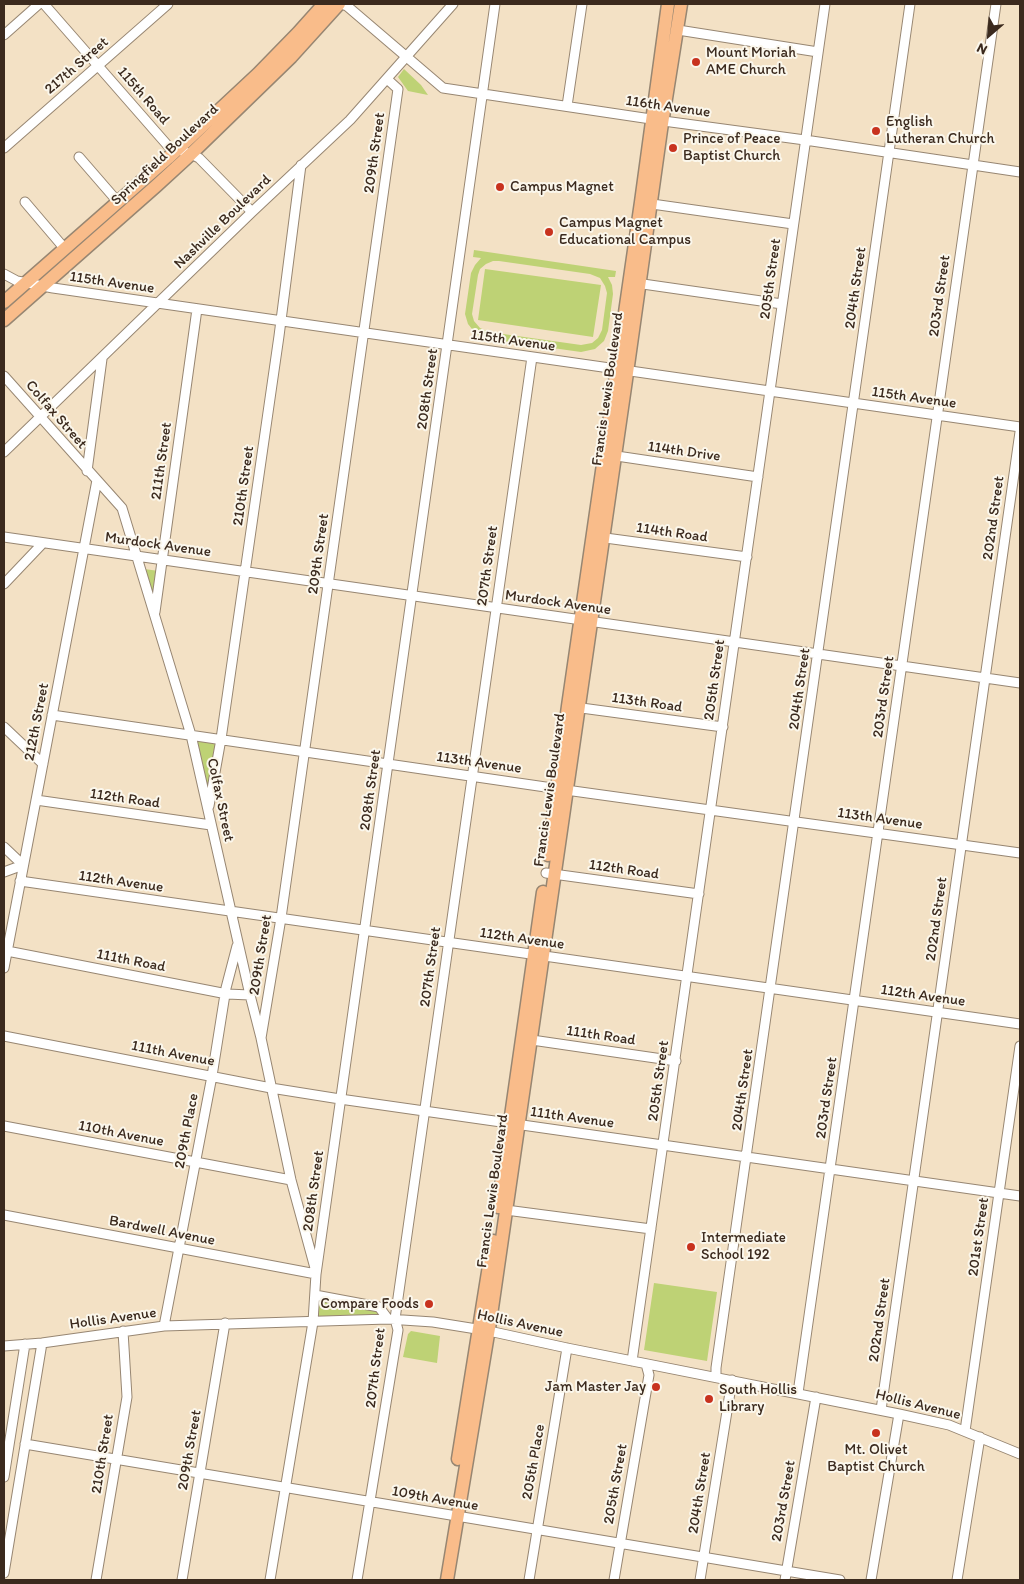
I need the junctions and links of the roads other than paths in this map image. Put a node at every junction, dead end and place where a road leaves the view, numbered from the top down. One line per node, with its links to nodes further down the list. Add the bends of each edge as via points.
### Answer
1 (40, 4): 15 (street)
2 (44, 4): 18 (street, 115th Road)
3 (168, 4): 18 (street, 217th Street)
4 (324, 4): 25 (main road, Springfield Boulevard, via 258,74)
5 (340, 4): 17 (street, 116th Avenue, via 347,6); 27 (main road, Springfield Boulevard, via 291,57)
6 (454, 4): 17 (street, Nashville Boulevard)
7 (495, 4): 20 (street, 208th Street)
8 (582, 4): 21 (street)
9 (668, 4): 22 (main road, Francis Lewis Boulevard)
10 (681, 4): 14 (main road, Francis Lewis Boulevard)
11 (825, 4): 16 (street, 205th Street)
12 (910, 4): 26 (street, 204th Street)
13 (996, 4): 30 (street, 203rd Street)
14 (678, 30): 16 (street); 22 (main road, Francis Lewis Boulevard)
15 (4, 35)
16 (818, 52): 23 (street, 205th Street)
17 (406, 57): 19 (street, Nashville Boulevard); 20 (street, 116th Avenue, via 443,88)
18 (98, 65): 24 (street, 217th Street); 25 (street, 115th Road, via 169,147)
19 (386, 79): 29 (street, Nashville Boulevard, via 350,120); 48 (street, 209th Street, via 398,89)
20 (483, 95): 21 (street, 116th Avenue); 49 (street, 208th Street)
21 (567, 106): 22 (street, 116th Avenue)
22 (658, 120): 23 (street, 116th Avenue); 34 (main road, Francis Lewis Boulevard)
23 (805, 140): 26 (street, 116th Avenue); 36 (street, 205th Street)
24 (4, 148)
25 (177, 149): 27 (street, 115th Road); 33 (main road, Springfield Boulevard)
26 (889, 153): 30 (street, 116th Avenue); 55 (street, 204th Street)
27 (191, 154): 35 (street, 115th Road, via 199,158); 41 (main road, Springfield Boulevard)
28 (79, 157): 33 (street)
29 (302, 165): 35 (street, Nashville Boulevard); 47 (street, 210th Street)
30 (973, 166): 31 (street, 116th Avenue); 56 (street, 203rd Street)
31 (1020, 172)
32 (24, 202): 37 (street)
33 (118, 202): 37 (main road, Springfield Boulevard)
34 (646, 203): 36 (street); 40 (main road, Francis Lewis Boulevard)
35 (252, 212): 43 (street, Nashville Boulevard)
36 (793, 224): 44 (street, 205th Street)
37 (65, 249): 39 (main road, Springfield Boulevard)
38 (4, 274): 39 (street, 115th Avenue)
39 (26, 282): 41 (street, 115th Avenue); 42 (main road, Springfield Boulevard)
40 (635, 283): 44 (street); 52 (main road, Francis Lewis Boulevard)
41 (43, 286): 43 (street, 115th Avenue); 46 (main road, Springfield Boulevard)
42 (4, 302)
43 (157, 303): 45 (street, 115th Avenue); 51 (street, Nashville Boulevard)
44 (782, 304): 54 (street, 205th Street)
45 (197, 309): 47 (street, 115th Avenue); 71 (street, 211th Street)
46 (4, 320)
47 (281, 321): 48 (street, 115th Avenue); 72 (street, 210th Street)
48 (364, 333): 49 (street, 115th Avenue); 74 (street, 209th Street)
49 (448, 345): 50 (street, 115th Avenue); 75 (street, 208th Street)
50 (532, 357): 52 (street, 115th Avenue); 76 (street, 207th Street)
51 (102, 359): 57 (street, Nashville Boulevard); 62 (street)
52 (622, 370): 54 (street, 115th Avenue); 61 (main road, Francis Lewis Boulevard)
53 (4, 376): 57 (street, Colfax Street)
54 (770, 391): 55 (street, 115th Avenue); 63 (street, 205th Street)
55 (854, 403): 56 (street, 115th Avenue); 80 (street, 204th Street)
56 (938, 415): 58 (street, 115th Avenue); 81 (street, 203rd Street)
57 (40, 417): 60 (street, Nashville Boulevard); 62 (street, Colfax Street)
58 (1020, 427)
59 (1020, 432): 82 (street, 202nd Street)
60 (4, 452)
61 (610, 456): 63 (street, 114th Drive); 66 (main road, Francis Lewis Boulevard)
62 (87, 471): 64 (street, Colfax Street)
63 (758, 477): 70 (street, 205th Street)
64 (96, 480): 68 (street, 212th Street); 69 (street, Colfax Street, via 122,508)
65 (4, 537): 67 (street, Murdock Avenue)
66 (598, 537): 70 (street, 114th Road); 78 (main road, Francis Lewis Boulevard)
67 (43, 543): 68 (street, Murdock Avenue); 73 (street)
68 (84, 549): 69 (street, Murdock Avenue); 85 (street, 212th Street)
69 (136, 556): 71 (street, Murdock Avenue); 77 (street, Colfax Street)
70 (747, 557): 79 (street, 205th Street)
71 (162, 559): 72 (street, Murdock Avenue); 77 (street, 211th Street)
72 (245, 572): 74 (street, Murdock Avenue); 89 (street, 210th Street)
73 (4, 584)
74 (328, 584): 75 (street, Murdock Avenue); 90 (street, 209th Street)
75 (412, 596): 76 (street, Murdock Avenue); 92 (street, 208th Street)
76 (496, 608): 78 (street, Murdock Avenue); 93 (street, 207th Street)
77 (154, 617): 88 (street, Colfax Street)
78 (586, 621): 79 (street, Murdock Avenue); 84 (main road, Francis Lewis Boulevard)
79 (735, 642): 80 (street, Murdock Avenue); 87 (street, 205th Street)
80 (818, 654): 81 (street, Murdock Avenue); 98 (street, 204th Street)
81 (902, 666): 82 (street, Murdock Avenue); 100 (street, 203rd Street)
82 (986, 678): 83 (street, Murdock Avenue); 101 (street, 202nd Street)
83 (1020, 683)
84 (573, 707): 87 (street, 113th Road); 94 (main road, Francis Lewis Boulevard)
85 (52, 715): 88 (street, 113th Avenue); 91 (street, 212th Street)
86 (4, 727): 91 (street)
87 (723, 727): 96 (street, 205th Street)
88 (191, 735): 89 (street, 113th Avenue); 97 (street, Colfax Street)
89 (221, 739): 90 (street, 113th Avenue); 97 (street, 210th Street)
90 (305, 751): 92 (street, 113th Avenue); 110 (street, 209th Street)
91 (43, 764): 95 (street, 212th Street)
92 (388, 764): 93 (street, 113th Avenue); 111 (street, 208th Street)
93 (472, 775): 94 (street, 113th Avenue); 113 (street, 207th Street)
94 (562, 789): 96 (street, 113th Avenue); 106 (main road, Francis Lewis Boulevard)
95 (36, 800): 99 (street, 112th Road); 104 (street, 212th Street)
96 (711, 809): 98 (street, 113th Avenue); 108 (street, 205th Street)
97 (208, 810): 99 (street, Colfax Street)
98 (794, 821): 100 (street, 113th Avenue); 118 (street, 204th Street)
99 (211, 825): 109 (street, Colfax Street)
100 (878, 833): 101 (street, 113th Avenue); 121 (street, 203rd Street)
101 (962, 845): 103 (street, 113th Avenue); 122 (street, 202nd Street)
102 (4, 847): 104 (street)
103 (1020, 853)
104 (23, 866): 105 (street); 107 (street, 212th Street)
105 (4, 872)
106 (550, 874): 108 (street, 112th Road); 115 (main road, Francis Lewis Boulevard)
107 (20, 881): 109 (street, 112th Avenue); 114 (street, 212th Street)
108 (699, 894): 117 (street, 205th Street)
109 (231, 912): 110 (street, 112th Avenue); 112 (street, Colfax Street)
110 (281, 918): 111 (street, 112th Avenue); 125 (street, 209th Street)
111 (365, 930): 113 (street, 112th Avenue); 131 (street, 208th Street)
112 (238, 942): 119 (street, 209th Place); 120 (street, Colfax Street)
113 (448, 942): 115 (street, 112th Avenue); 132 (street, 207th Street)
114 (7, 951): 116 (street, 212th Street); 119 (street, 111th Road)
115 (539, 955): 117 (street, 112th Avenue); 126 (main road, Francis Lewis Boulevard)
116 (4, 968)
117 (687, 976): 118 (street, 112th Avenue); 128 (street, 205th Street)
118 (771, 988): 121 (street, 112th Avenue); 136 (street, 204th Street)
119 (226, 994): 120 (street, 111th Road); 129 (street, 209th Place)
120 (250, 994): 125 (street, Colfax Street)
121 (854, 1000): 122 (street, 112th Avenue); 138 (street, 203rd Street)
122 (938, 1012): 123 (street, 112th Avenue); 140 (street, 202nd Street)
123 (1020, 1024)
124 (4, 1036): 129 (street, 111th Avenue)
125 (261, 1038): 130 (street, Colfax Street)
126 (526, 1040): 128 (street, 111th Road); 133 (main road, Francis Lewis Boulevard)
127 (1020, 1046): 141 (street, 201st Street)
128 (676, 1061): 135 (street, 205th Street)
129 (212, 1076): 130 (street, 111th Avenue); 137 (street, 209th Place)
130 (271, 1088): 131 (street, 111th Avenue); 139 (street, Colfax Street)
131 (340, 1099): 132 (street, 111th Avenue); 147 (street, 208th Street)
132 (424, 1111): 133 (street, 111th Avenue); 149 (street, 207th Street)
133 (514, 1124): 135 (street, 111th Avenue); 143 (main road, Francis Lewis Boulevard); 153 (main road, Francis Lewis Boulevard)
134 (4, 1126): 137 (street, 110th Avenue)
135 (663, 1145): 136 (street, 111th Avenue); 145 (street, 205th Street)
136 (747, 1157): 138 (street, 111th Avenue); 161 (street, 204th Street)
137 (195, 1162): 139 (street, 110th Avenue); 146 (street, 209th Place)
138 (830, 1169): 140 (street, 111th Avenue); 163 (street, 203rd Street)
139 (291, 1180): 147 (street, Colfax Street)
140 (914, 1181): 141 (street, 111th Avenue); 165 (street, 202nd Street)
141 (999, 1193): 142 (street, 111th Avenue); 167 (street, 201st Street)
142 (1020, 1196)
143 (506, 1210): 145 (street); 153 (main road, Francis Lewis Boulevard)
144 (4, 1215): 146 (street, Bardwell Avenue)
145 (651, 1230): 159 (street, 205th Street)
146 (179, 1248): 147 (street, Bardwell Avenue); 152 (street, 209th Place)
147 (316, 1274): 148 (street, 208th Street)
148 (315, 1295): 149 (street, via 379,1307); 150 (street, 208th Street)
149 (391, 1319): 150 (street, Hollis Avenue); 153 (street, Hollis Avenue); 175 (street, 207th Street, via 398,1330)
150 (313, 1322): 151 (street, Hollis Avenue); 174 (street, 208th Street)
151 (225, 1323): 152 (street, Hollis Avenue); 172 (street, 209th Street)
152 (164, 1326): 154 (street, Hollis Avenue)
153 (484, 1330): 158 (street, Hollis Avenue); 176 (main road, Francis Lewis Boulevard)
154 (123, 1331): 155 (street, Hollis Avenue); 171 (street, 210th Street, via 127,1397)
155 (42, 1343): 156 (street, Hollis Avenue); 169 (street)
156 (25, 1344): 157 (street, Hollis Avenue); 173 (street)
157 (4, 1346)
158 (567, 1348): 159 (street, Hollis Avenue); 177 (street, 205th Place)
159 (632, 1361): 160 (street, Hollis Avenue)
160 (646, 1364): 161 (street, Hollis Avenue); 178 (street, 205th Street, via 649,1374)
161 (716, 1377): 162 (street, Hollis Avenue)
162 (732, 1380): 163 (street, Hollis Avenue); 179 (street, 204th Street)
163 (798, 1393): 164 (street, Hollis Avenue)
164 (816, 1397): 165 (street, Hollis Avenue); 181 (street, 203rd Street)
165 (881, 1410): 166 (street, Hollis Avenue)
166 (899, 1414): 167 (street, Hollis Avenue); 192 (street)
167 (965, 1431): 168 (street, Hollis Avenue)
168 (980, 1437): 170 (street, Hollis Avenue); 193 (street)
169 (25, 1444): 171 (street, 109th Avenue); 180 (street)
170 (1020, 1454)
171 (116, 1459): 172 (street, 109th Avenue); 182 (street, 210th Street)
172 (200, 1473): 174 (street, 109th Avenue); 183 (street, 209th Street)
173 (4, 1477)
174 (285, 1487): 175 (street, 109th Avenue); 184 (street, 208th Street)
175 (370, 1502): 176 (street, 109th Avenue); 185 (street, 207th Street)
176 (453, 1516): 177 (street, 109th Avenue); 186 (main road, Francis Lewis Boulevard); 187 (main road, Francis Lewis Boulevard)
177 (537, 1530): 178 (street, 109th Avenue); 188 (street, 205th Place)
178 (620, 1544): 179 (street, 109th Avenue); 189 (street, 205th Street)
179 (703, 1558): 181 (street, 109th Avenue); 190 (street, 204th Street)
180 (4, 1573)
181 (786, 1576): 191 (street, 109th Avenue)
182 (96, 1580)
183 (182, 1580)
184 (270, 1580)
185 (357, 1580)
186 (438, 1580)
187 (447, 1580)
188 (529, 1580)
189 (614, 1580)
190 (700, 1580)
191 (840, 1580)
192 (871, 1580)
193 (956, 1580)

